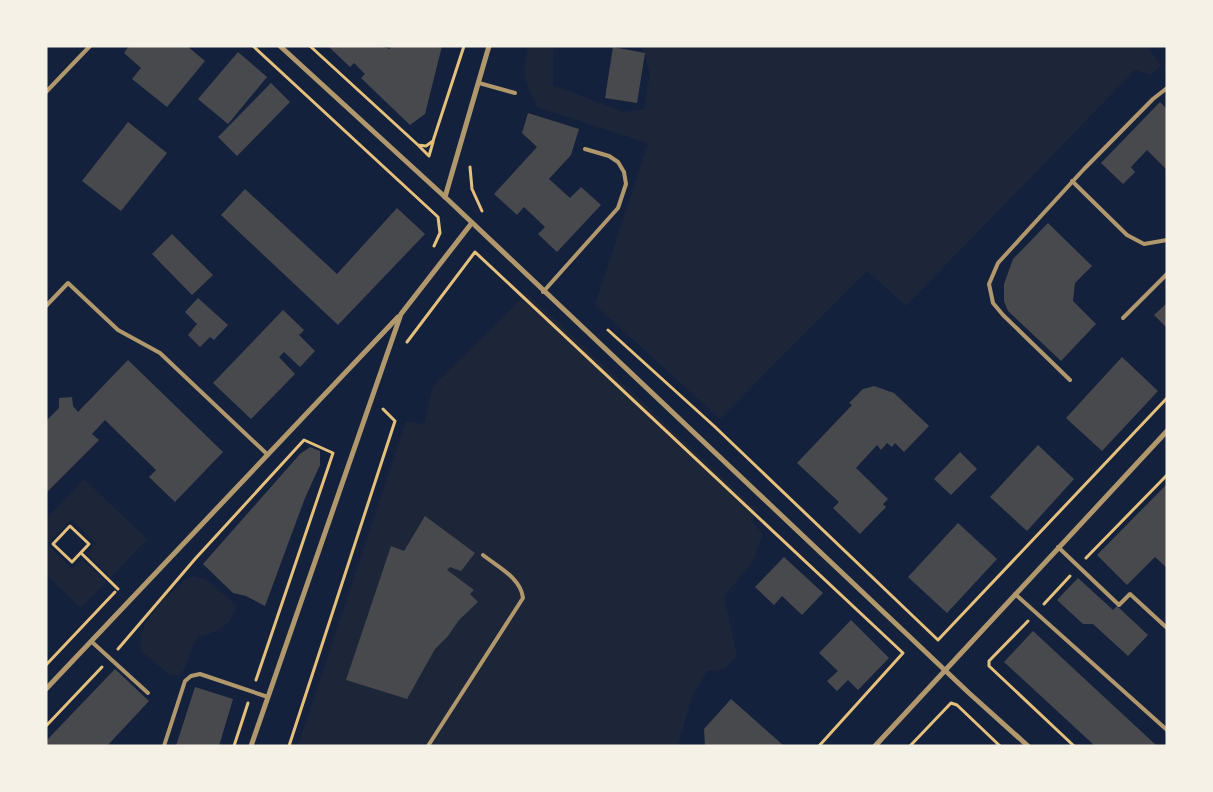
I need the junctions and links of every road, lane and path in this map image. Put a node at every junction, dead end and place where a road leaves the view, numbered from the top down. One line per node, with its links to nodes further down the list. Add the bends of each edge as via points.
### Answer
1 (90, 46): 9 (lane)
2 (253, 46): 18 (path)
3 (280, 46): 16 (street)
4 (310, 46): 12 (path)
5 (464, 46): 11 (path)
6 (490, 46): 7 (street)
7 (479, 83): 10 (lane); 16 (street)
8 (1167, 88): 15 (lane)
9 (46, 92)
10 (515, 93)
11 (434, 141): 12 (path); 12 (path, via 429,156)
12 (418, 146)
13 (585, 149): 22 (lane, via 618,162 626,184 618,208)
14 (470, 164): 17 (path, via 472,189)
15 (1072, 181): 20 (lane, via 1128,235 1144,244); 28 (lane, via 998,263 989,284 993,303 1003,315)
16 (445, 197): 19 (street)
17 (484, 213)
18 (438, 217)
19 (471, 224): 22 (street); 24 (street)
20 (1167, 240)
21 (1167, 274): 25 (lane)
22 (543, 292): 44 (street)
23 (46, 306): 32 (lane, via 68,283 118,330 160,353)
24 (400, 314): 32 (street); 48 (street)
25 (1123, 318)
26 (605, 326): 29 (path, via 938,640)
27 (403, 352): 56 (path, via 407,342 475,252 903,653)
28 (1070, 380)
29 (1167, 398)
30 (380, 406): 54 (path, via 394,421)
31 (1166, 435): 34 (street)
32 (268, 455): 42 (street)
33 (1167, 475): 37 (path)
34 (1058, 547): 37 (lane); 39 (street)
35 (81, 553): 35 (path, via 89,544 70,526 53,544 72,562); 38 (path)
36 (484, 555): 55 (lane, via 522,587 523,598)
37 (1079, 566): 40 (path); 41 (lane, via 1119,605 1130,594)
38 (118, 589)
39 (1015, 594): 40 (lane); 44 (street)
40 (1036, 612): 50 (lane); 61 (path, via 989,661 990,666)
41 (1167, 628)
42 (92, 642): 43 (lane); 45 (street)
43 (110, 659): 46 (path, via 195,559 304,440 333,453); 47 (lane); 49 (path)
44 (946, 670): 57 (street); 60 (street)
45 (46, 690)
46 (252, 692): 48 (lane); 51 (lane, via 200,674 191,676 185,681); 52 (path)
47 (148, 693)
48 (268, 697): 53 (street)
49 (46, 726)
50 (1167, 730)
51 (164, 746)
52 (234, 746)
53 (251, 746)
54 (289, 746)
55 (428, 746)
56 (819, 746)
57 (874, 746)
58 (910, 746): 59 (path, via 951,703)
59 (1000, 746)
60 (1028, 746)
61 (1074, 746)

